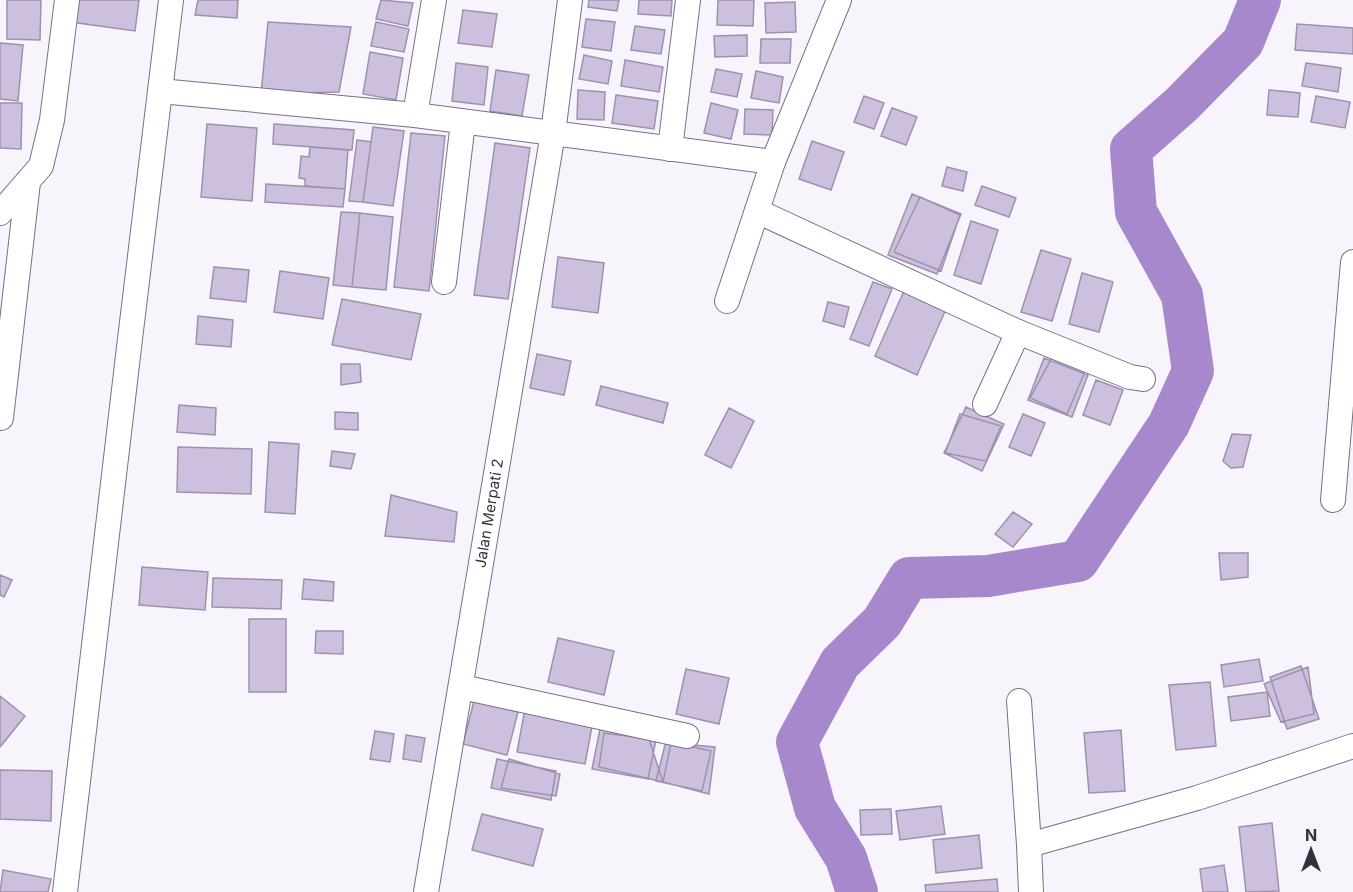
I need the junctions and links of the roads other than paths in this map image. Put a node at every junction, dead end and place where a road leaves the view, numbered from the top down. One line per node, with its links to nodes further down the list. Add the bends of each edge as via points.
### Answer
1 (67, 0): 13 (street, via 52,120 41,166)
2 (171, 0): 7 (street)
3 (434, 0): 8 (street)
4 (570, 0): 10 (street, Jalan Merpati 2)
5 (688, 0): 11 (street)
6 (839, 0): 12 (street)
7 (160, 91): 8 (street); 29 (street)
8 (415, 115): 9 (street)
9 (463, 122): 10 (street); 17 (street)
10 (553, 133): 11 (street); 24 (street, Jalan Merpati 2)
11 (670, 148): 12 (street)
12 (773, 162): 14 (street)
13 (28, 182): 15 (street); 22 (street)
14 (757, 211): 18 (street); 19 (street)
15 (0, 213)
16 (1353, 262): 23 (street)
17 (444, 282)
18 (727, 301)
19 (1018, 332): 20 (street); 21 (street)
20 (1143, 379)
21 (985, 404)
22 (1, 418)
23 (1333, 500)
24 (462, 687): 26 (street); 30 (street, Jalan Merpati 2)
25 (1019, 701): 28 (street)
26 (687, 736)
27 (1353, 746): 28 (street, via 1197,798)
28 (1029, 845): 31 (street)
29 (65, 892)
30 (426, 892)
31 (1031, 892)

